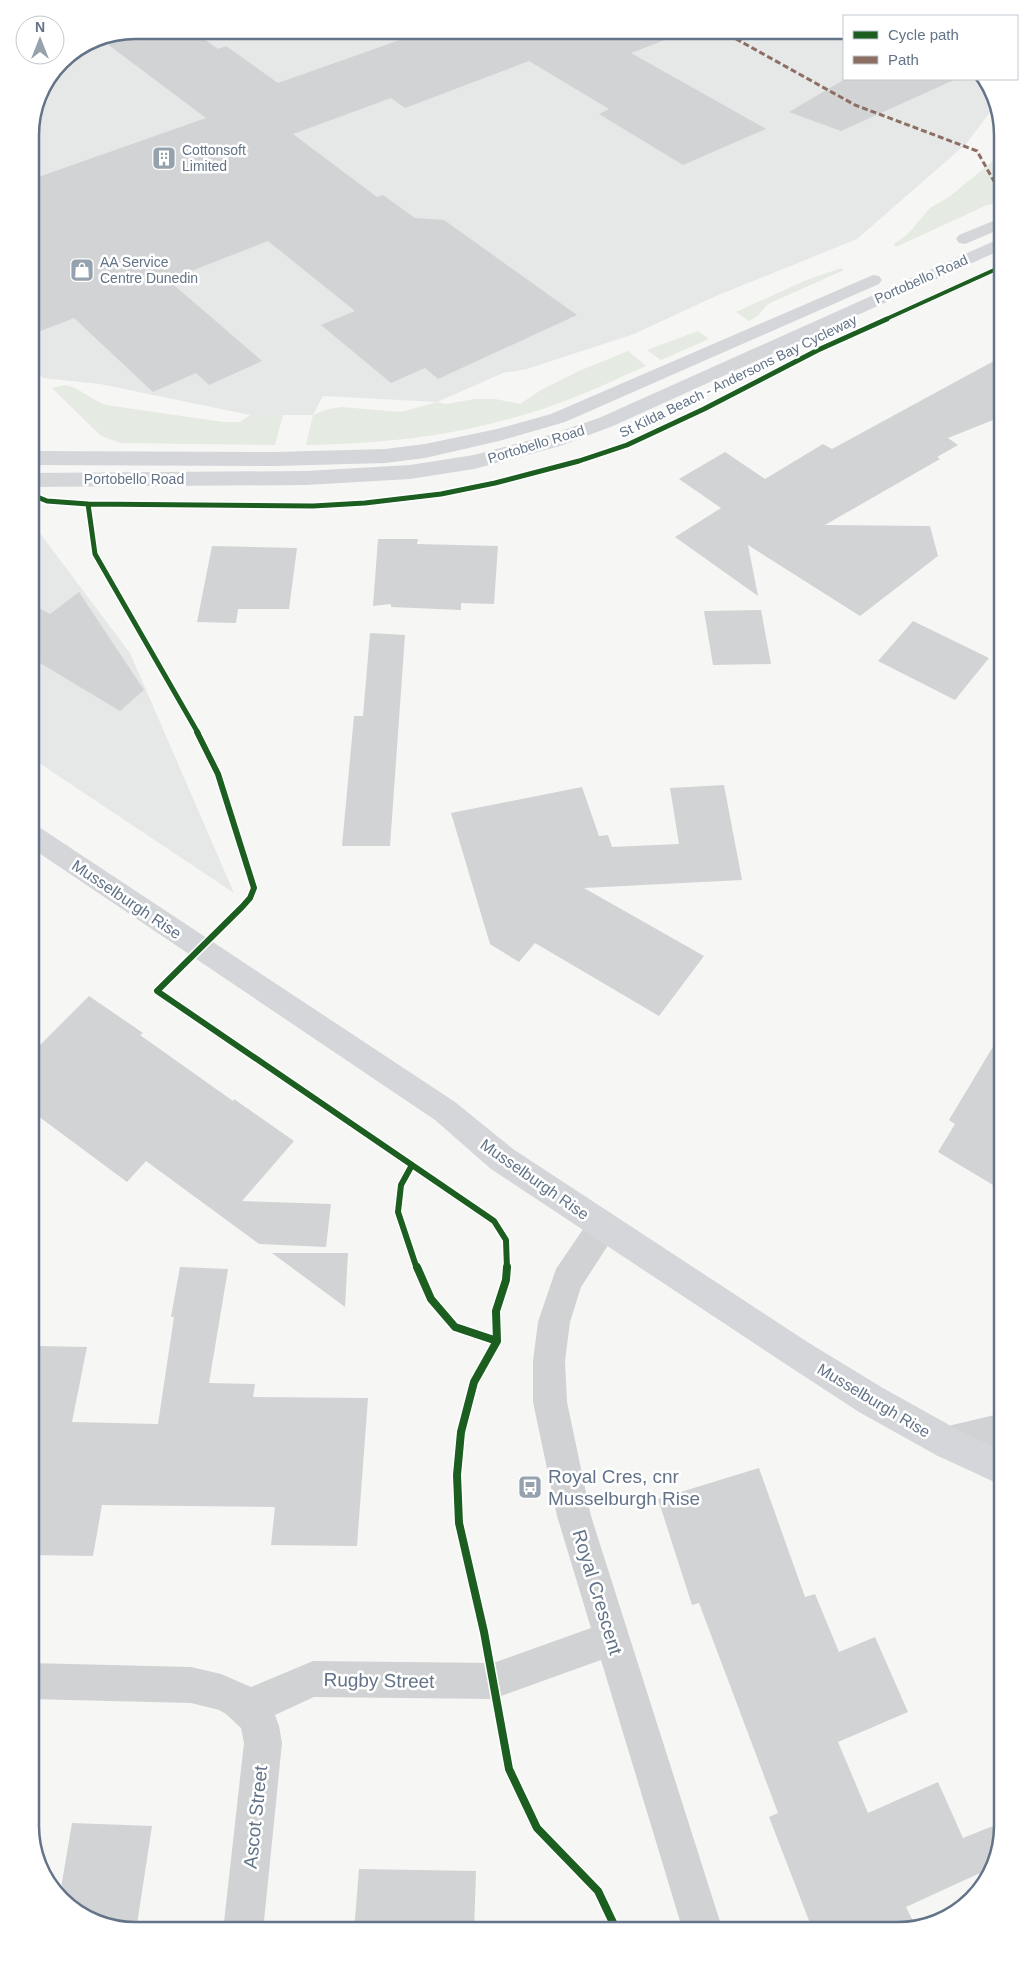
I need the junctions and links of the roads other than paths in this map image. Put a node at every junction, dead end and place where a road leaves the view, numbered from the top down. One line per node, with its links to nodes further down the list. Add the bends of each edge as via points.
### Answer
1 (994, 226): 3 (main road, Portobello Road)
2 (994, 246): 6 (main road, Portobello Road, via 614,419 553,441 474,462 410,472 306,478)
3 (946, 247)
4 (892, 271): 5 (main road, Portobello Road, via 558,418 425,451 330,458)
5 (39, 458)
6 (39, 480)
7 (39, 840): 8 (main road, Musselburgh Rise, via 445,1111 502,1159)
8 (603, 1226): 10 (main road, Musselburgh Rise, via 871,1400); 12 (street, Royal Crescent, via 566,1280 554,1322 549,1361 550,1402 574,1516)
9 (994, 1432): 10 (street)
10 (948, 1442): 11 (main road, Musselburgh Rise)
11 (994, 1465)
12 (612, 1638): 14 (street, Rugby Street, via 493,1681 313,1679); 16 (street, Royal Crescent)
13 (39, 1680): 14 (street, via 191,1685 236,1698)
14 (247, 1708): 15 (street, Ascot Street, via 260,1724 263,1744)
15 (244, 1922)
16 (700, 1922)

